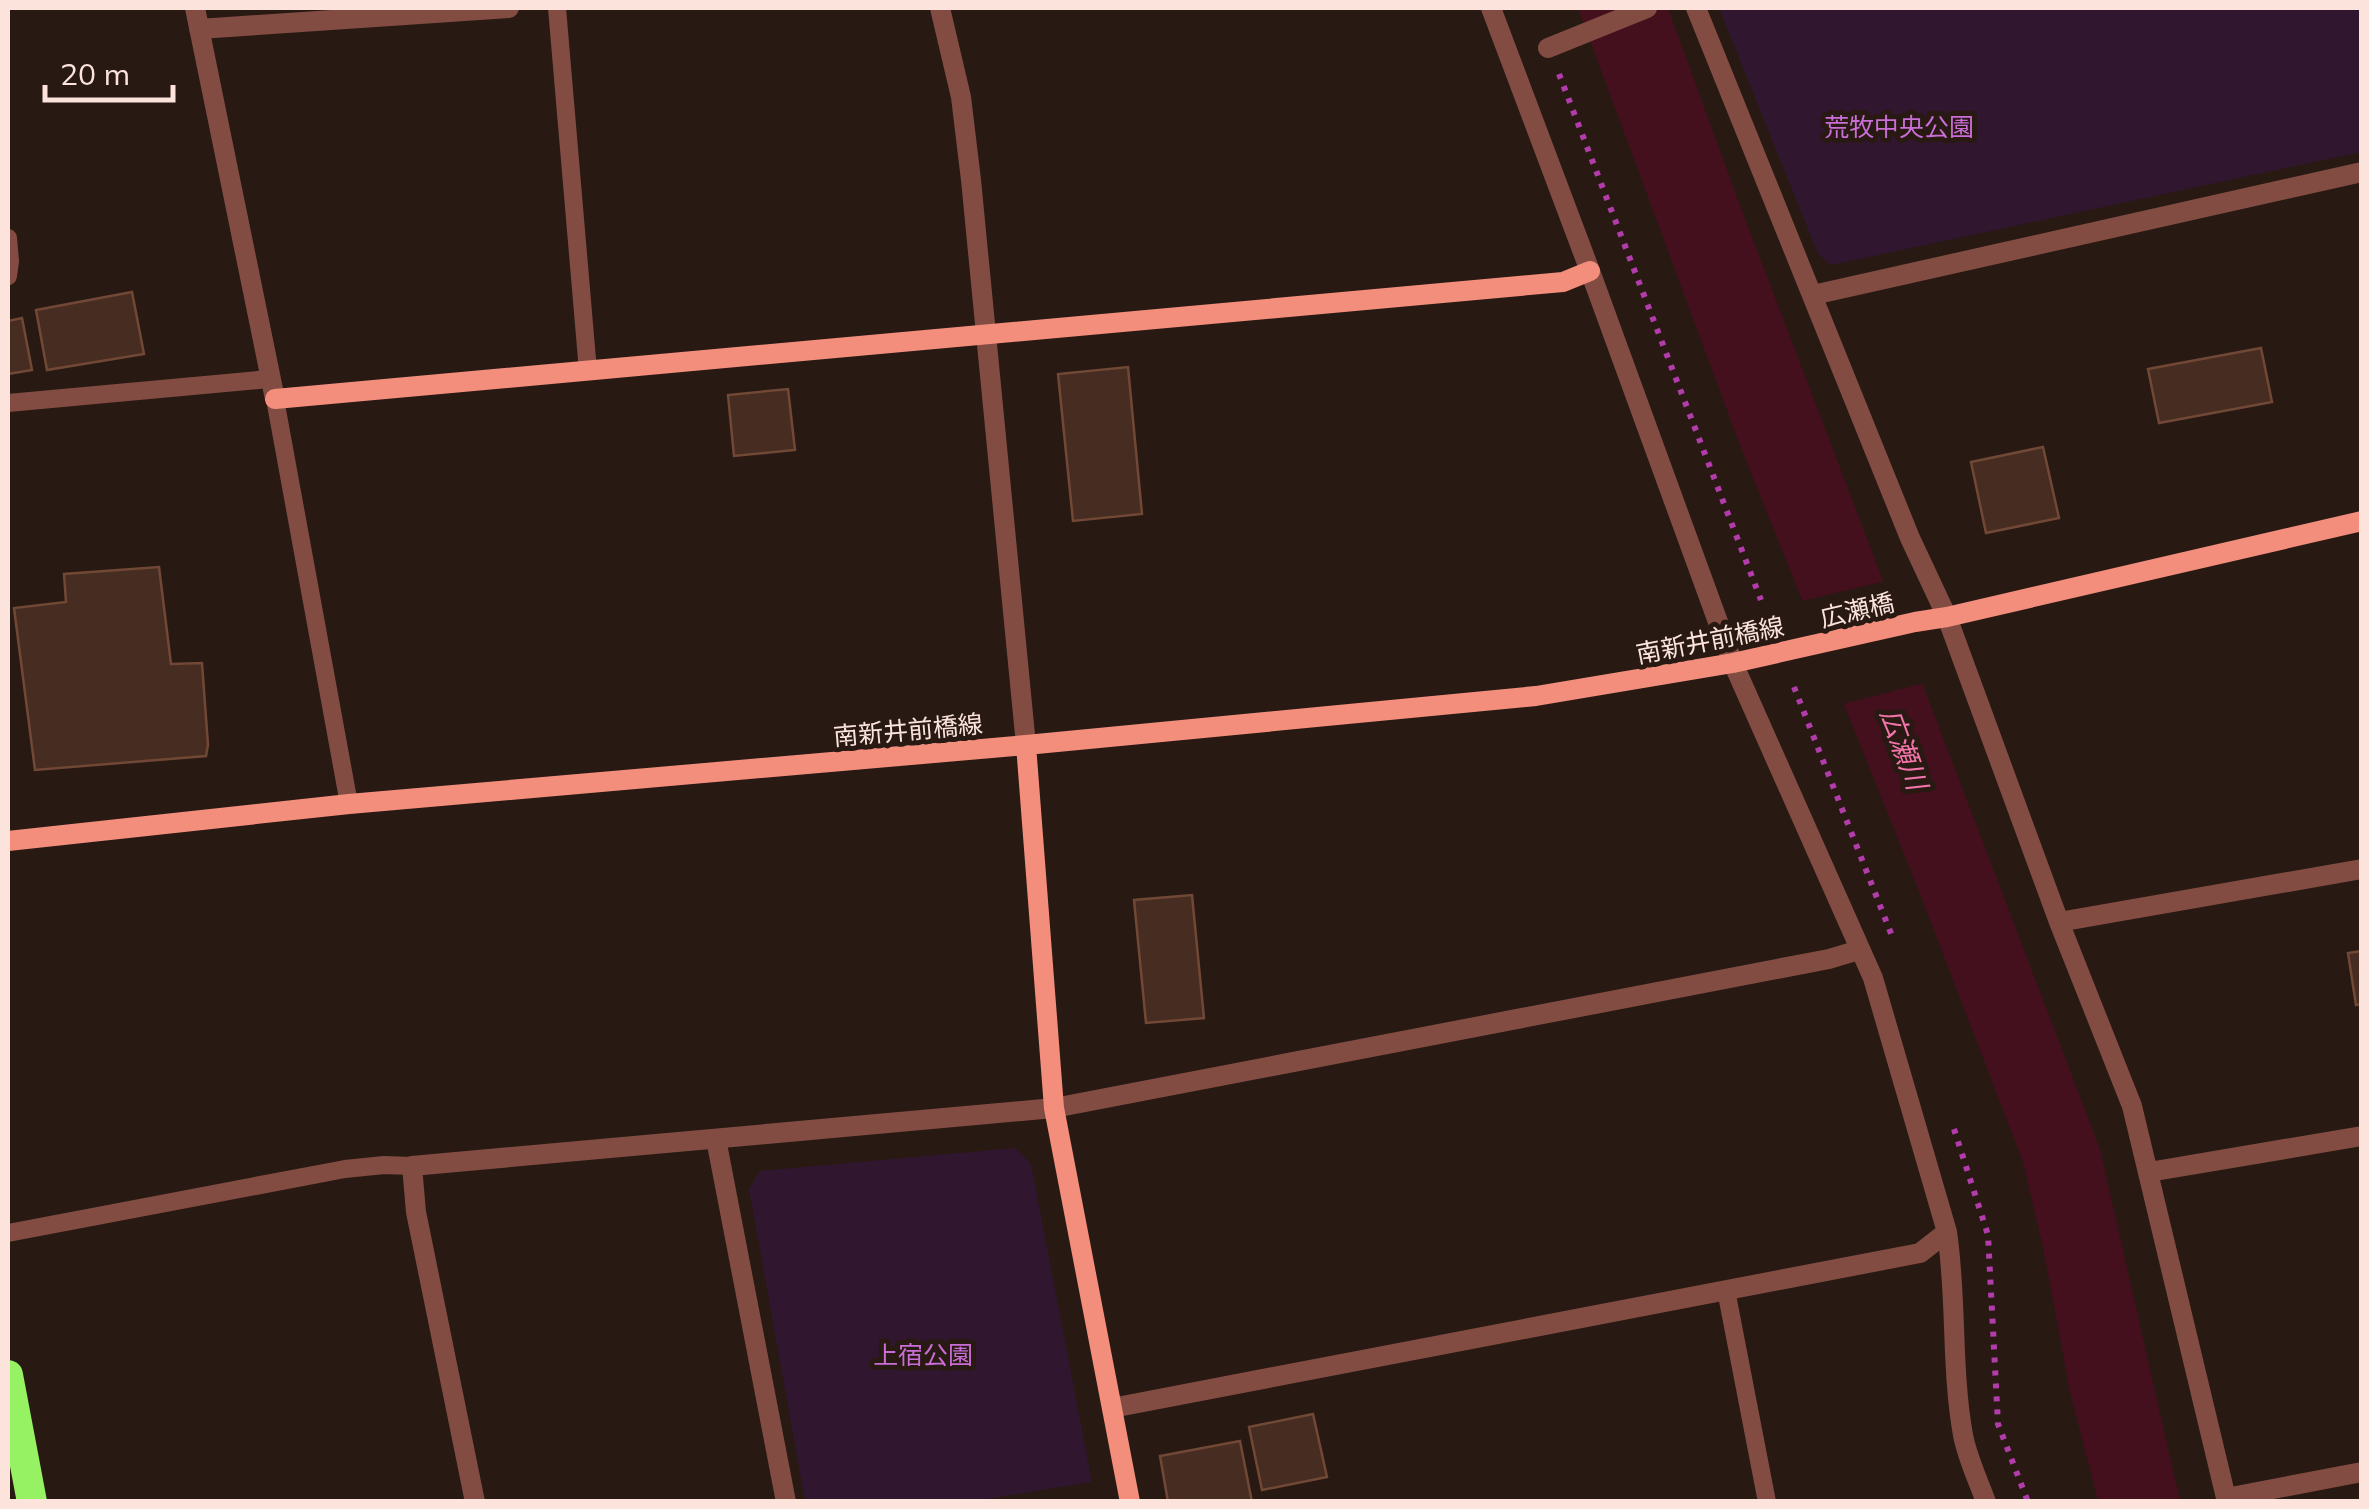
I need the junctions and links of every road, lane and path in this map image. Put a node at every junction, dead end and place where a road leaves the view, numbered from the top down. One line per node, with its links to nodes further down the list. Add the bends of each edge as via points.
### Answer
1 (509, 8): 7 (street)
2 (557, 8): 16 (lane)
3 (940, 8): 15 (street, via 961,98)
4 (1491, 8): 12 (street)
5 (1647, 8): 9 (street)
6 (1696, 8): 14 (street)
7 (462, 10): 8 (street)
8 (197, 18): 17 (street)
9 (1548, 48): 20 (path)
10 (2362, 172): 14 (street)
11 (8, 238): 13 (lane)
12 (1590, 270): 15 (main road, via 1564,282); 23 (street)
13 (8, 276)
14 (1813, 295): 21 (street)
15 (984, 336): 16 (main road); 24 (street)
16 (588, 371): 17 (main road)
17 (272, 389): 18 (lane); 25 (lane)
18 (8, 403)
19 (2362, 521): 21 (main road)
20 (1761, 600)
21 (1947, 617): 22 (main road, 広瀬橋); 28 (street)
22 (1810, 646): 23 (main road, 南新井前橋線)
23 (1733, 664): 24 (main road, 南新井前橋線, via 1536,696); 29 (street)
24 (1026, 745): 25 (main road, 南新井前橋線); 30 (main road)
25 (349, 804): 26 (main road, 南新井前橋線)
26 (8, 841)
27 (2362, 869): 28 (street)
28 (2059, 922): 34 (street, via 2132,1106)
29 (1859, 950): 30 (street); 35 (street)
30 (1054, 1108): 32 (street); 39 (main road)
31 (2362, 1136): 34 (street)
32 (716, 1139): 33 (street); 44 (street)
33 (412, 1166): 36 (lane, via 345,1169); 43 (street)
34 (2150, 1172): 41 (street)
35 (1947, 1232): 37 (street, via 1920,1252); 47 (street, via 1959,1406)
36 (8, 1233)
37 (1726, 1290): 39 (street); 46 (lane)
38 (8, 1375): 42 (highway)
39 (1112, 1408): 45 (main road)
40 (2362, 1472): 41 (street)
41 (2226, 1500)
42 (32, 1502)
43 (474, 1502)
44 (786, 1502)
45 (1130, 1502)
46 (1767, 1502)
47 (1986, 1502)

